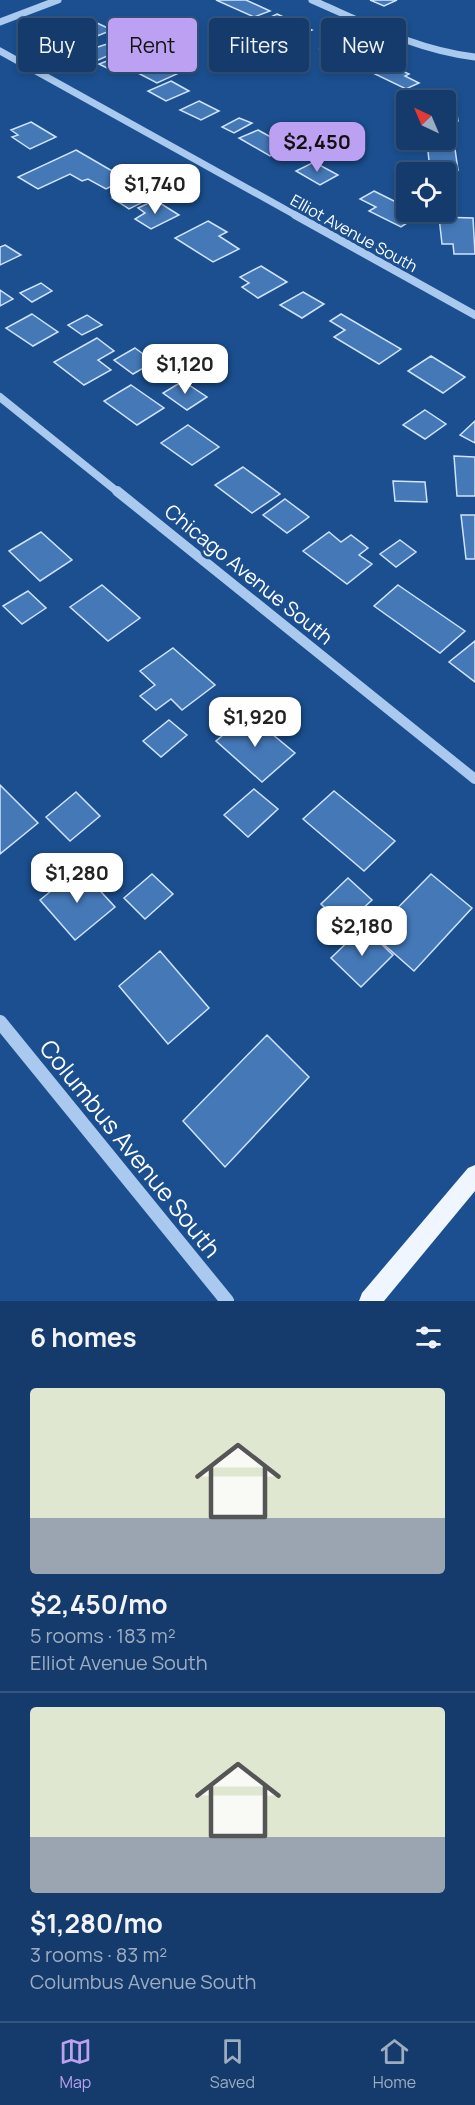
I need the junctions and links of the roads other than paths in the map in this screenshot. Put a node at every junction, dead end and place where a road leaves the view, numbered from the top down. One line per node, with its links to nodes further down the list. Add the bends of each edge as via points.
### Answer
1 (58, 0): 3 (street)
2 (312, 0): 5 (street, via 405,40)
3 (0, 22)
4 (0, 51): 6 (street, Elliot Avenue South)
5 (475, 57)
6 (475, 315)
7 (0, 397): 8 (street, Chicago Avenue South)
8 (475, 779)
9 (0, 1023): 11 (street, Columbus Avenue South)
10 (475, 1175): 12 (main road)
11 (227, 1301)
12 (370, 1301)

